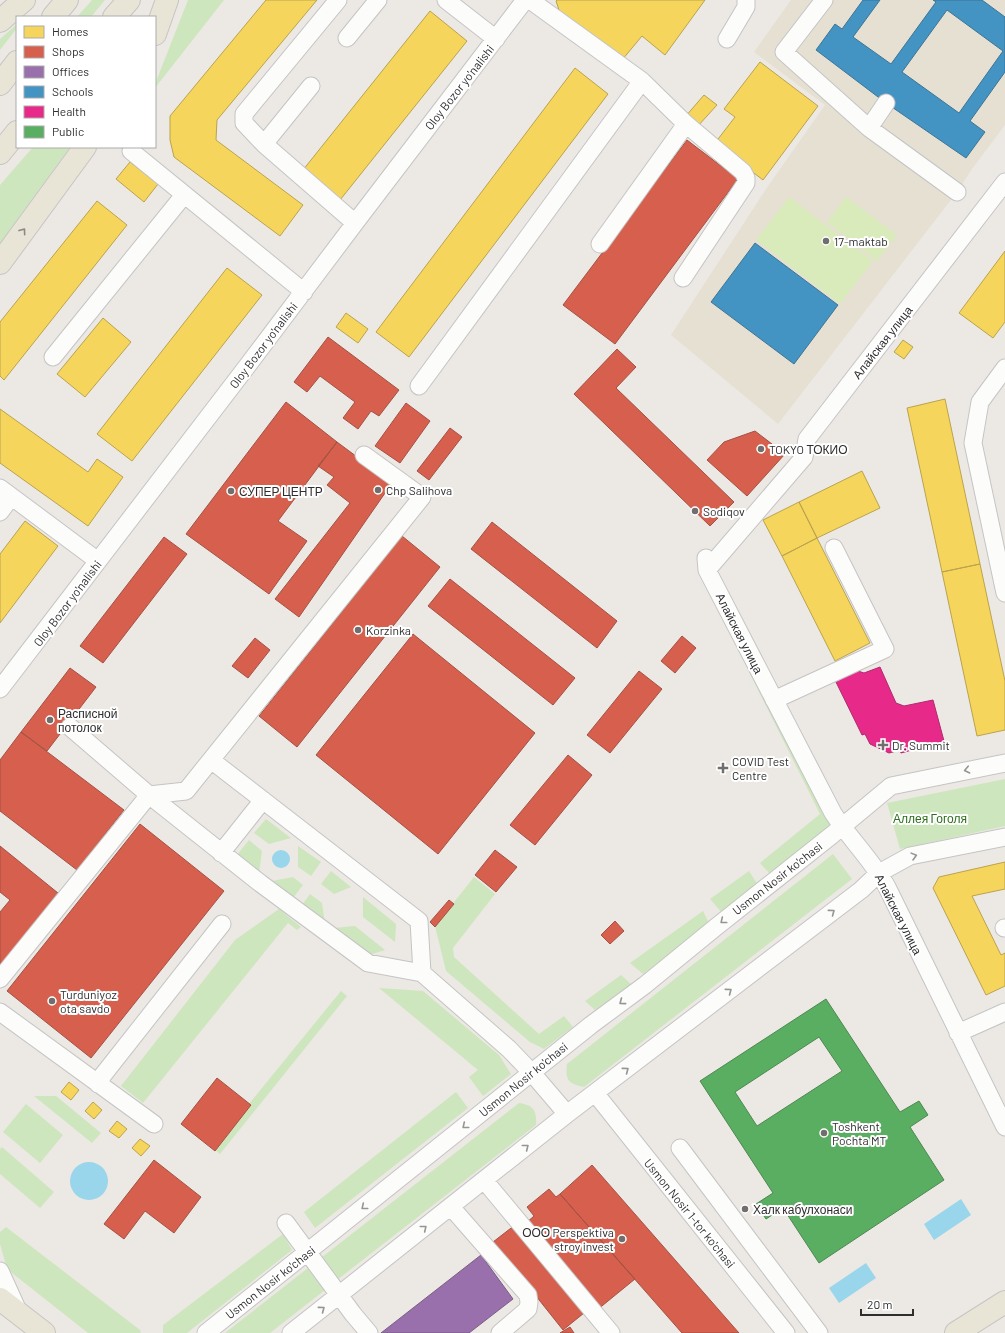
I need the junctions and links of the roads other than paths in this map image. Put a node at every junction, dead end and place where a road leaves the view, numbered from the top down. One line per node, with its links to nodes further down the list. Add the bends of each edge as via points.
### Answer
1 (24, 0): 14 (main road)
2 (66, 0): 12 (main road)
3 (129, 0): 13 (main road)
4 (167, 0): 15 (main road)
5 (338, 0): 27 (street, via 244,114 244,123)
6 (378, 0): 16 (street)
7 (446, 0): 17 (street)
8 (525, 0): 17 (street, Oloy Bozor yo'nalishi)
9 (530, 0): 20 (street)
10 (746, 0): 18 (street, via 746,7)
11 (824, 0): 25 (street, via 784,52)
12 (54, 16)
13 (115, 16)
14 (0, 20)
15 (156, 31)
16 (348, 38)
17 (496, 39): 34 (street, Oloy Bozor yo'nalishi)
18 (727, 39)
19 (16, 63): 21 (main road)
20 (642, 81): 24 (street); 41 (street)
21 (0, 84)
22 (311, 86): 27 (street)
23 (886, 102): 25 (street)
24 (686, 124): 35 (street); 37 (street, via 743,172 746,183)
25 (870, 128): 32 (street)
26 (16, 133): 30 (main road)
27 (264, 144): 34 (street)
28 (84, 148): 36 (main road, one-way to 28)
29 (131, 151): 33 (street)
30 (0, 153)
31 (1005, 182): 49 (street, Алайская улица, via 807,439 804,457 706,564)
32 (957, 192)
33 (184, 195): 38 (street); 39 (street)
34 (355, 223): 38 (street, Oloy Bozor yo'nalishi)
35 (600, 244)
36 (0, 263)
37 (683, 278)
38 (304, 292): 46 (street, Oloy Bozor yo'nalishi)
39 (53, 357)
40 (1005, 368): 47 (street, via 980,402 973,443)
41 (419, 386)
42 (364, 455): 51 (street, via 422,497)
43 (6, 492): 44 (street); 46 (street)
44 (0, 512)
45 (834, 548): 49 (street, via 885,649)
46 (98, 561): 48 (street, Oloy Bozor yo'nalishi)
47 (1005, 593)
48 (0, 689)
49 (774, 700): 55 (street, Алайская улица)
50 (70, 727): 53 (street)
51 (211, 760): 53 (street, via 186,791); 54 (street)
52 (1005, 762): 55 (street, Usmon Nosir ko'chasi, one-way to 55, via 891,786)
53 (149, 795): 57 (street); 61 (street)
54 (263, 800): 57 (street); 60 (street, via 419,921)
55 (842, 827): 58 (street, Алайская улица); 65 (street, Usmon Nosir ko'chasi, one-way to 65)
56 (1005, 837): 58 (street, one-way to 56, via 910,856)
57 (221, 853): 60 (street, via 368,963)
58 (880, 873): 64 (street, Алайская улица); 67 (street, one-way to 58)
59 (222, 924): 66 (street)
60 (422, 973): 65 (street, via 509,1049)
61 (0, 979)
62 (0, 1012): 66 (street)
63 (1005, 1012): 64 (street)
64 (958, 1033): 70 (street, Алайская улица)
65 (532, 1073): 68 (street); 75 (street, Usmon Nosir ko'chasi, one-way to 75)
66 (98, 1084): 69 (street)
67 (595, 1093): 68 (street); 87 (street, Usmon Nosir 1-tor ko'chasi)
68 (567, 1114): 72 (street, one-way to 68)
69 (154, 1124)
70 (1005, 1127)
71 (680, 1148): 88 (street)
72 (484, 1180): 73 (street); 86 (street)
73 (451, 1207): 77 (street, one-way to 73); 85 (street, via 528,1295 528,1309)
74 (286, 1223): 75 (street)
75 (308, 1252): 77 (street); 82 (street, Usmon Nosir ko'chasi)
76 (0, 1271): 80 (street)
77 (340, 1296): 83 (street, one-way to 77); 84 (street)
78 (0, 1299): 80 (main road)
79 (1005, 1302): 89 (main road)
80 (19, 1314): 81 (main road)
81 (44, 1333)
82 (206, 1333)
83 (291, 1333)
84 (369, 1333)
85 (500, 1333)
86 (611, 1333)
87 (786, 1333)
88 (819, 1333)
89 (956, 1333)

